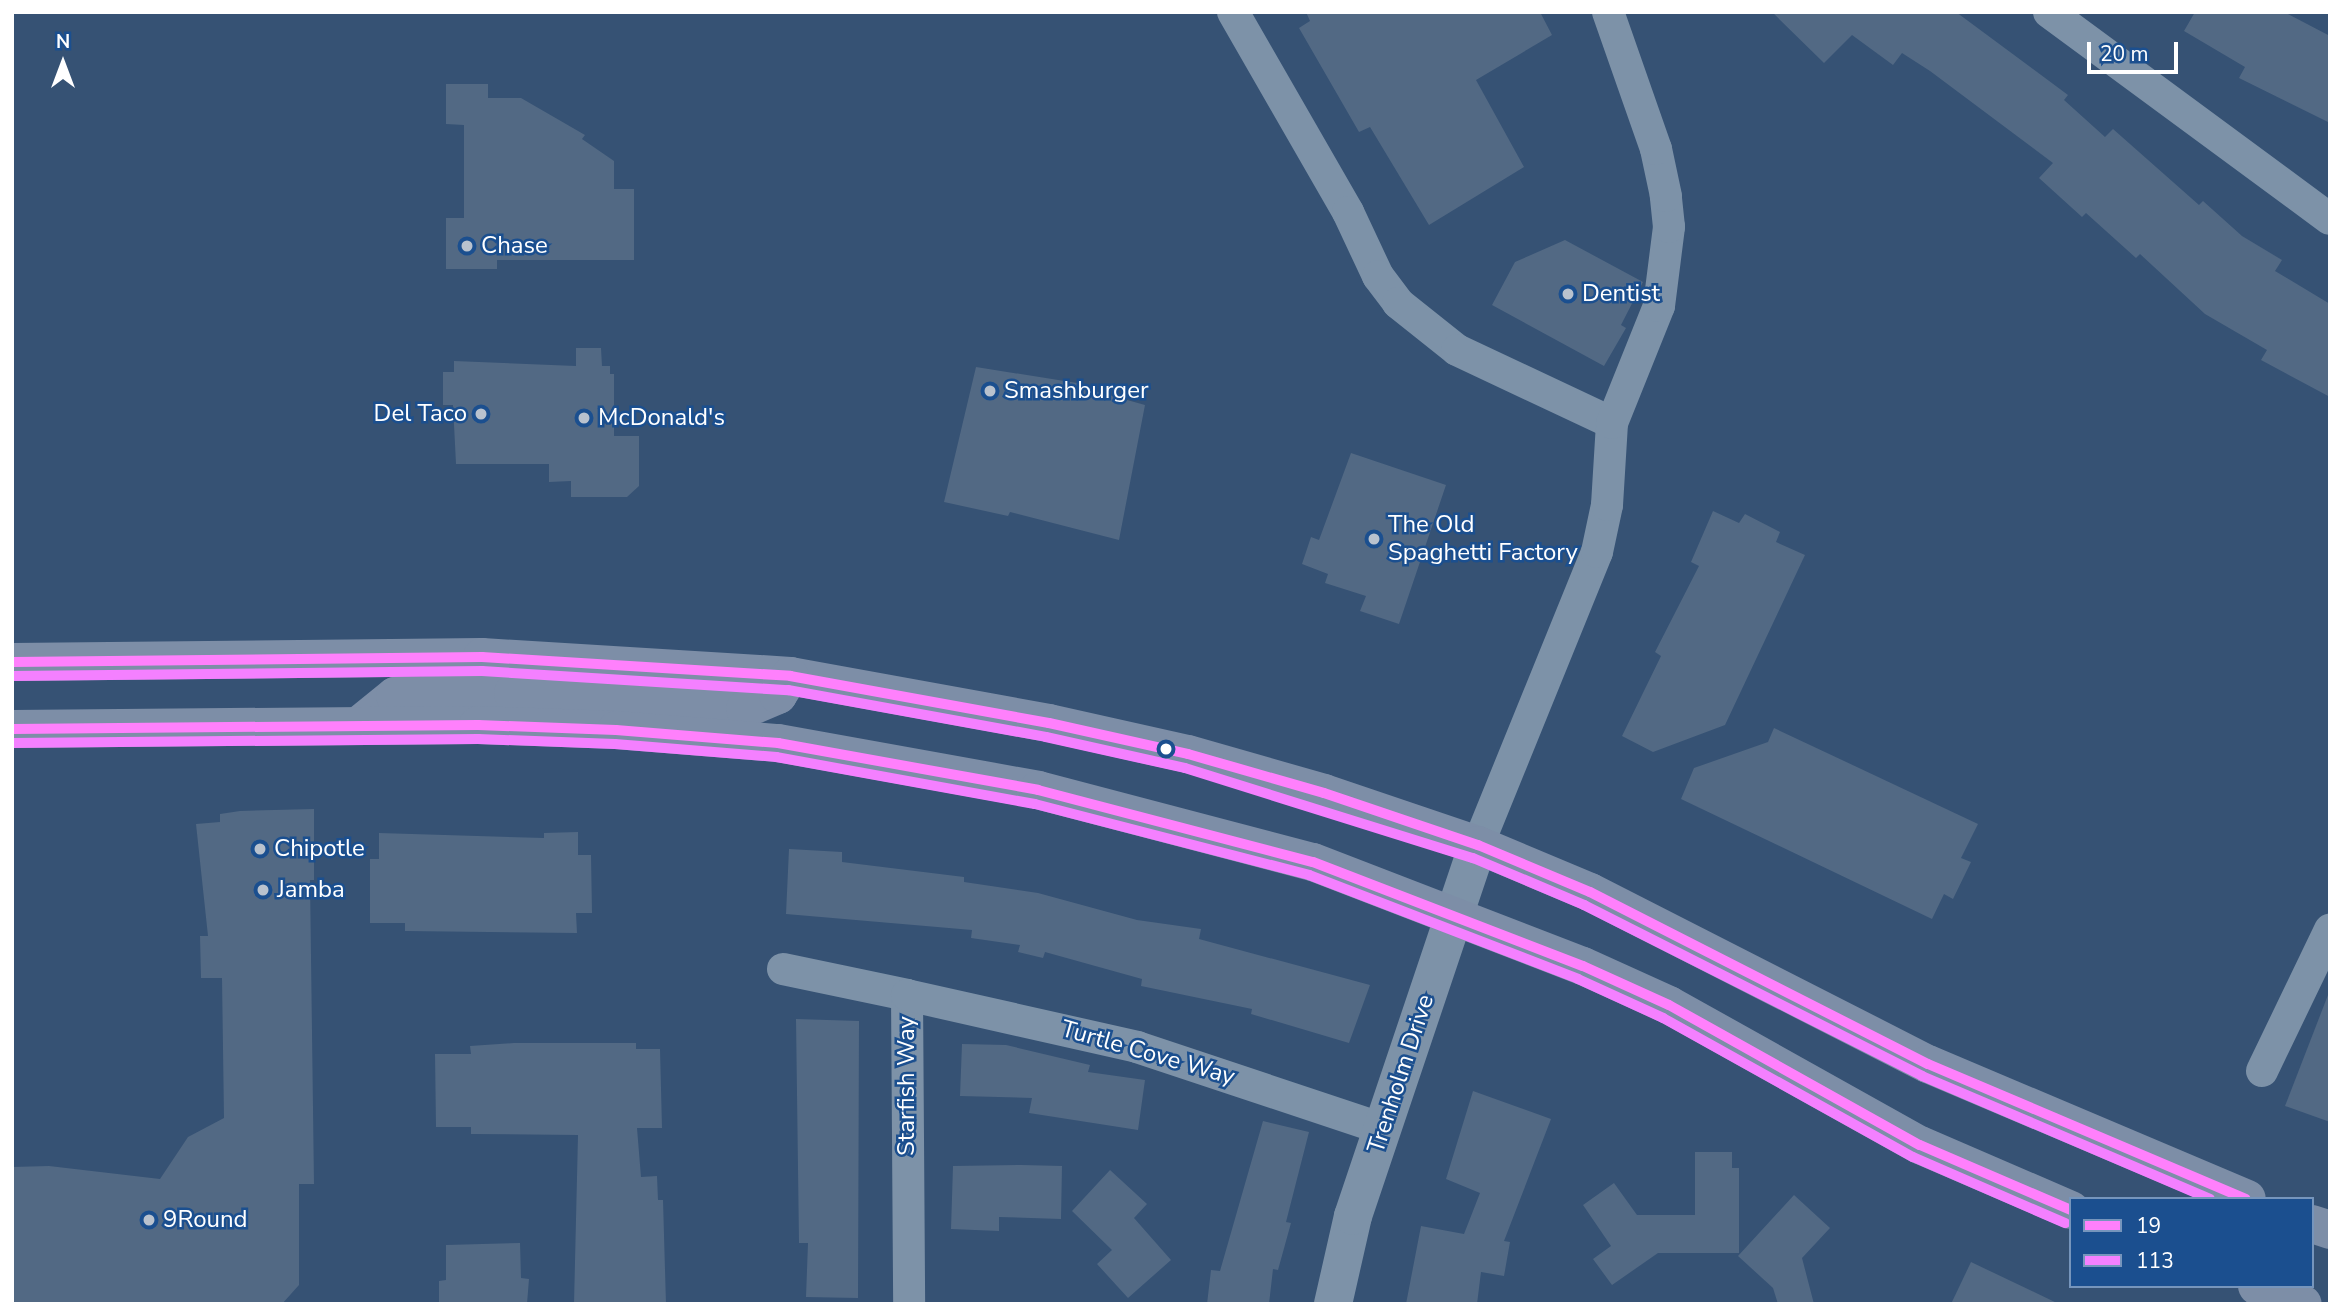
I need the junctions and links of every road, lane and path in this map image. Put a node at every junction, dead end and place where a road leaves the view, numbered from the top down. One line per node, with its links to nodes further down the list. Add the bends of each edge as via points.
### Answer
1 (1233, 12): 5 (street, via 1348,212 1378,276 1398,303 1457,350)
2 (1608, 12): 5 (street, via 1656,149 1669,227 1659,306)
3 (2049, 12): 4 (street)
4 (2330, 219)
5 (1612, 423): 10 (street, via 1607,505 1597,552)
6 (12, 662): 7 (main road, via 482,657)
7 (790, 676): 8 (main road, via 778,695 745,709 513,693 395,696); 10 (main road, via 1049,723 1188,754 1324,793)
8 (358, 726): 9 (main road); 11 (main road, via 616,730 778,743 1038,790 1144,815 1312,862)
9 (12, 729)
10 (1478, 845): 11 (street, Trenholm Drive); 17 (main road, via 1590,892 1928,1064)
11 (1452, 918): 16 (street, Trenholm Drive); 18 (main road, via 1583,966 1669,1005 1920,1144)
12 (2330, 930): 15 (street)
13 (783, 969): 14 (street, Starfish Way)
14 (907, 995): 16 (street, Turtle Cove Way, via 1137,1047); 20 (street, Starfish Way)
15 (2262, 1071)
16 (1384, 1129): 21 (street, Trenholm Drive, via 1353,1216)
17 (2242, 1197)
18 (2069, 1209)
19 (2262, 1288): 22 (main road)
20 (909, 1304)
21 (1333, 1304)
22 (2303, 1304)

